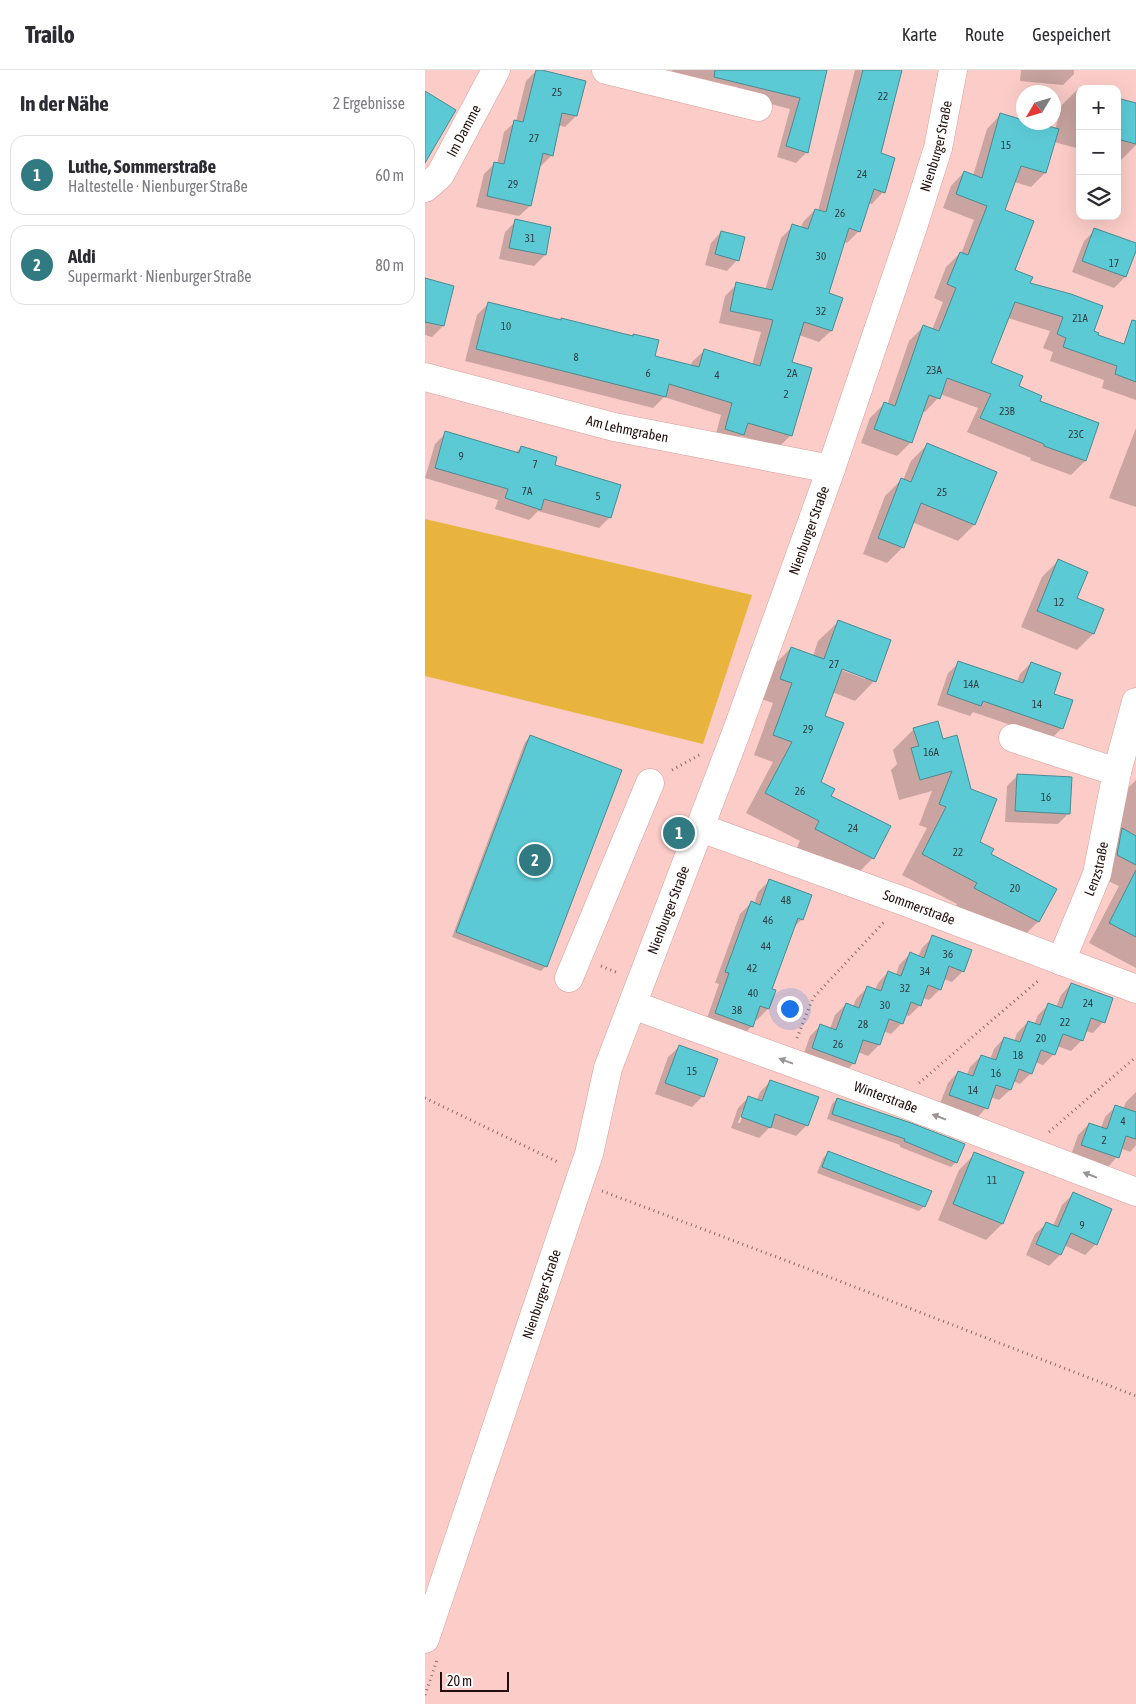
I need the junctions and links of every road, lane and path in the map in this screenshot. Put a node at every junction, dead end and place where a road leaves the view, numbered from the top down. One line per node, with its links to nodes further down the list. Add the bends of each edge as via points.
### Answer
1 (496, 70): 5 (street, Im Damme, via 440,175)
2 (606, 70): 4 (street)
3 (953, 70): 7 (street, Nienburger Straße, via 938,148)
4 (758, 107)
5 (425, 188)
6 (425, 377): 7 (street, Am Lehmgraben, via 614,426)
7 (831, 469): 13 (street, Nienburger Straße)
8 (1136, 702): 11 (street, Lenzstraße)
9 (1013, 738): 11 (street)
10 (702, 753): 12 (path)
11 (1117, 772): 15 (street, Lenzstraße, via 1097,874)
12 (650, 783): 16 (street)
13 (701, 828): 14 (street, Sommerstraße); 18 (street, Nienburger Straße)
14 (903, 901): 15 (street, Sommerstraße); 20 (path, via 813,998)
15 (1061, 961): 17 (street, Sommerstraße); 22 (path)
16 (573, 967): 18 (path)
17 (1136, 990)
18 (637, 994): 20 (street, Winterstraße, one-way to 18); 24 (street, Nienburger Straße, via 608,1068)
19 (1136, 1057): 23 (path)
20 (787, 1062): 22 (street, Winterstraße)
21 (425, 1098): 24 (path)
22 (897, 1101): 23 (street, Winterstraße, one-way to 22)
23 (1028, 1151): 25 (street, Winterstraße, one-way to 23)
24 (582, 1174): 26 (path, via 598,1190); 27 (street, Nienburger Straße)
25 (1136, 1192)
26 (1136, 1396)
27 (425, 1639)

